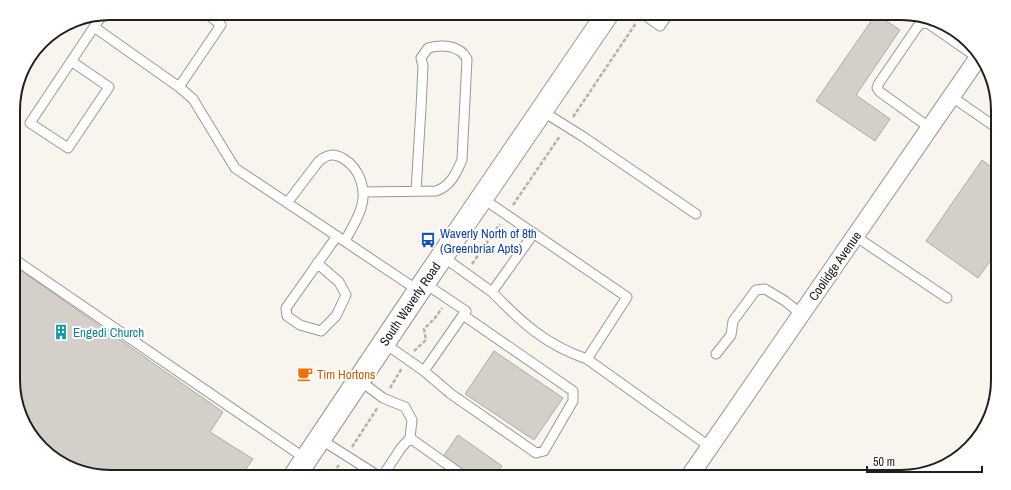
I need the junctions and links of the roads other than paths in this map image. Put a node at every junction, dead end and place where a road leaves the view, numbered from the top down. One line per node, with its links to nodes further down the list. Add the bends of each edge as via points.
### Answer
1 (216, 20): 12 (lane, via 221,24)
2 (603, 20): 14 (main road, South Waverly Road)
3 (652, 20): 4 (lane, via 660,26)
4 (664, 20)
5 (98, 21): 8 (lane)
6 (923, 23): 16 (lane, via 918,26 878,83 878,88)
7 (931, 25): 9 (lane)
8 (94, 27): 11 (lane); 12 (lane)
9 (965, 47)
10 (976, 60): 13 (street, Coolidge Avenue)
11 (71, 61): 11 (lane, via 30,122 68,148 109,87)
12 (179, 87): 20 (lane, via 193,99 234,168)
13 (952, 97): 15 (lane); 16 (street, Coolidge Avenue)
14 (542, 111): 19 (main road, South Waverly Road); 21 (lane)
15 (991, 124)
16 (930, 128): 24 (street, Coolidge Avenue)
17 (416, 191): 17 (lane, via 443,189 450,183 462,160 468,59 459,49 438,45 428,48 421,58 423,66); 18 (lane)
18 (363, 192): 20 (lane, via 361,180 354,167 339,156 330,154 319,161); 25 (lane, via 362,208)
19 (482, 198): 22 (lane); 26 (main road, South Waverly Road)
20 (287, 203): 23 (lane)
21 (696, 214)
22 (534, 233): 30 (lane); 36 (lane, via 627,297)
23 (337, 236): 25 (lane); 28 (lane)
24 (855, 236): 31 (lane); 32 (street, Coolidge Avenue)
25 (345, 241): 29 (lane)
26 (442, 256): 29 (main road, South Waverly Road); 30 (lane)
27 (20, 263): 42 (lane)
28 (317, 264): 28 (lane, via 286,308 287,316 300,325 321,331 336,316 346,295 339,282)
29 (422, 287): 33 (lane, via 449,298 466,311); 34 (main road, South Waverly Road)
30 (492, 292): 36 (lane, via 530,329 556,346)
31 (946, 298)
32 (801, 314): 35 (lane, via 765,289 756,290 734,321 731,335); 41 (street, Coolidge Avenue)
33 (463, 315): 37 (lane); 37 (lane, via 573,391 573,401 544,451 536,453 451,394)
34 (384, 343): 37 (lane); 38 (main road, South Waverly Road)
35 (716, 354)
36 (587, 359): 41 (lane)
37 (424, 371)
38 (359, 380): 39 (lane, via 383,398 405,407 412,420); 40 (main road, South Waverly Road)
39 (410, 438): 44 (lane); 45 (lane)
40 (320, 439): 42 (main road, South Waverly Road); 43 (lane)
41 (710, 447): 46 (street, Coolidge Avenue)
42 (300, 468)
43 (369, 470)
44 (386, 470)
45 (455, 470)
46 (694, 470)

